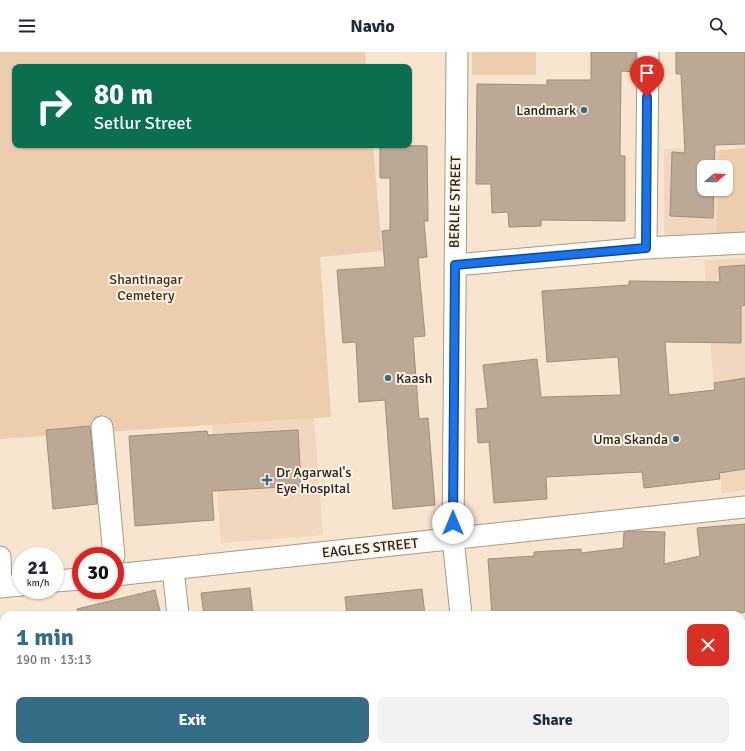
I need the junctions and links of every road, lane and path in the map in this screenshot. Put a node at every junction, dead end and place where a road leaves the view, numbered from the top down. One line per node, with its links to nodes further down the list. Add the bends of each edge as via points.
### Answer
1 (457, 52): 5 (street, BERLIE STREET)
2 (648, 52): 4 (street)
3 (745, 243): 4 (street)
4 (646, 248): 5 (street)
5 (455, 265): 8 (street, BERLIE STREET)
6 (102, 427): 9 (street)
7 (745, 506): 8 (street, EAGLES STREET)
8 (452, 538): 12 (street, EAGLES STREET); 15 (street, BERLIE STREET)
9 (113, 547)
10 (0, 557): 13 (street)
11 (124, 568): 12 (street, EAGLES STREET)
12 (173, 569): 14 (street)
13 (7, 586)
14 (178, 611)
15 (461, 611)

